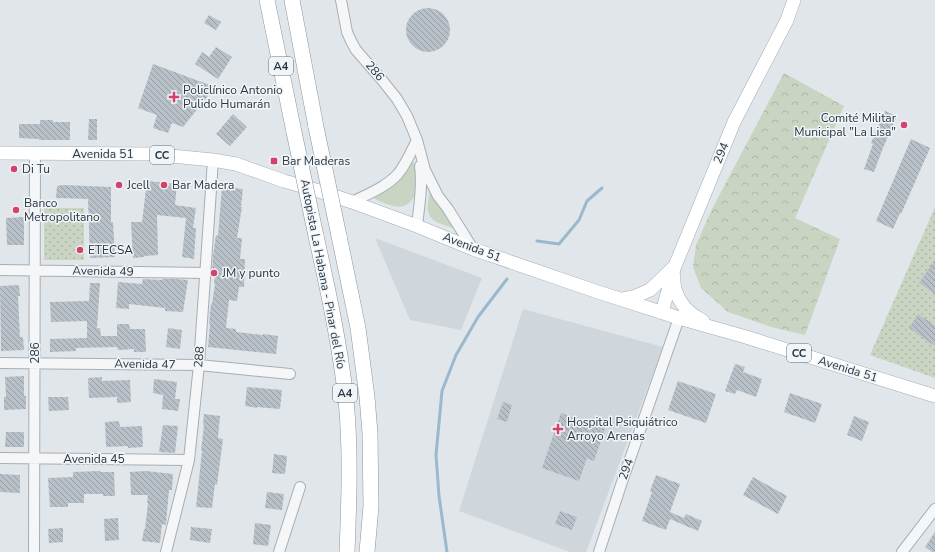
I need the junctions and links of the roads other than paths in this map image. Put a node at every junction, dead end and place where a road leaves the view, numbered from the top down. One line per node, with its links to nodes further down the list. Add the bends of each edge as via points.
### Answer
1 (267, 0): 6 (highway, Autopista La Habana - Pinar del Río / A4)
2 (292, 0): 5 (highway, Autopista La Habana - Pinar del Río / A4)
3 (341, 0): 7 (street, 286, via 351,41 397,99 408,116)
4 (794, 0): 14 (main road, 294, via 787,20 734,122)
5 (316, 123): 6 (highway); 36 (highway, Autopista La Habana - Pinar del Río / A4, bridge, via 358,328 367,397 371,506)
6 (293, 128): 35 (highway, Autopista La Habana - Pinar del Río / A4, bridge, via 329,298 346,400 349,469)
7 (416, 140): 11 (street, via 410,156 398,174 374,192); 12 (street, via 422,177); 13 (street, via 425,170 438,196)
8 (0, 153): 9 (main road, Avenida 51 / CC)
9 (35, 153): 10 (main road, Avenida 51 / CC, via 150,154); 16 (street, 286)
10 (213, 160): 11 (main road, Avenida 51 / CC, via 236,164); 17 (street, 288)
11 (352, 202): 12 (main road, Avenida 51 / CC)
12 (417, 226): 13 (main road, Avenida 51 / CC)
13 (473, 249): 18 (main road, Avenida 51 / CC)
14 (675, 266): 18 (main road, via 650,290); 19 (main road, 294); 21 (main road, via 673,285 681,302 692,314)
15 (0, 270): 16 (street, Avenida 49)
16 (35, 271): 17 (street, Avenida 49); 23 (street, 286)
17 (206, 272): 24 (street, 288)
18 (620, 299): 19 (main road, Avenida 51 / CC)
19 (662, 312): 20 (main road, Avenida 51 / CC)
20 (679, 318): 21 (main road, Avenida 51 / CC); 37 (street, 294)
21 (713, 327): 26 (main road, Avenida 51 / CC)
22 (0, 363): 23 (street, Avenida 47)
23 (35, 363): 24 (street, Avenida 47); 28 (street, 286)
24 (199, 365): 25 (street, Avenida 47); 29 (street, 288)
25 (290, 374)
26 (935, 396)
27 (0, 458): 28 (street, Avenida 45)
28 (34, 459): 29 (street, Avenida 45); 32 (street, 286)
29 (189, 460): 33 (street, 288)
30 (300, 487): 34 (street)
31 (935, 509): 38 (street)
32 (34, 552)
33 (166, 552)
34 (279, 552)
35 (347, 552)
36 (367, 552)
37 (599, 552)
38 (902, 552)

